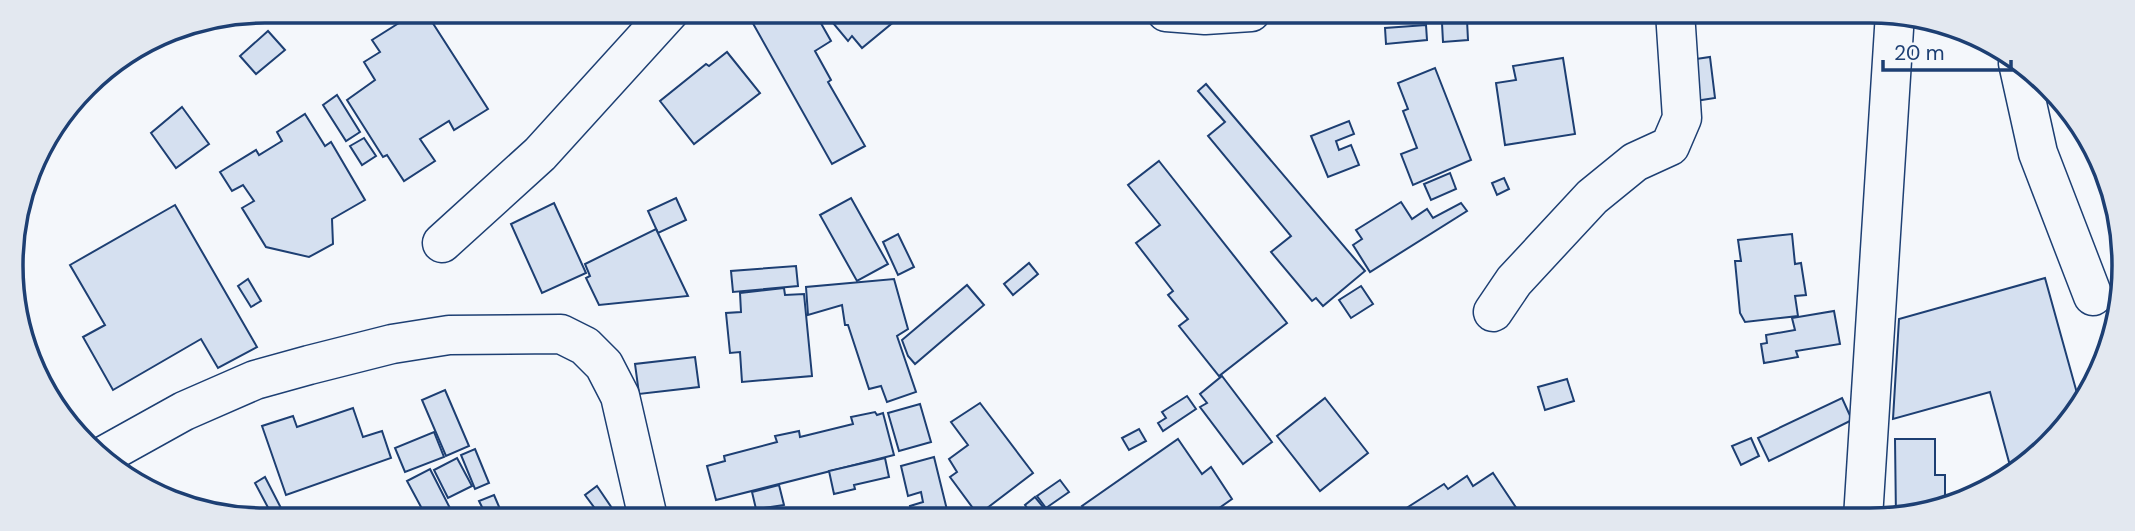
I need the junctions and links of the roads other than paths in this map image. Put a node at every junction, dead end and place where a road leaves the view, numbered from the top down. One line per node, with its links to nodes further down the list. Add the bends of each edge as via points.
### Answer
1 (659, 23): 5 (street, via 540,154)
2 (1676, 23): 7 (street, via 1682,118 1670,146 1635,162 1591,197 1514,281)
3 (1894, 25): 10 (street)
4 (2021, 76): 6 (street, via 2038,153)
5 (442, 243)
6 (2093, 296)
7 (1493, 312)
8 (110, 452): 9 (street, via 195,406 255,380 309,365 449,335 561,334 585,346 604,365 620,396)
9 (646, 508)
10 (1864, 508)

